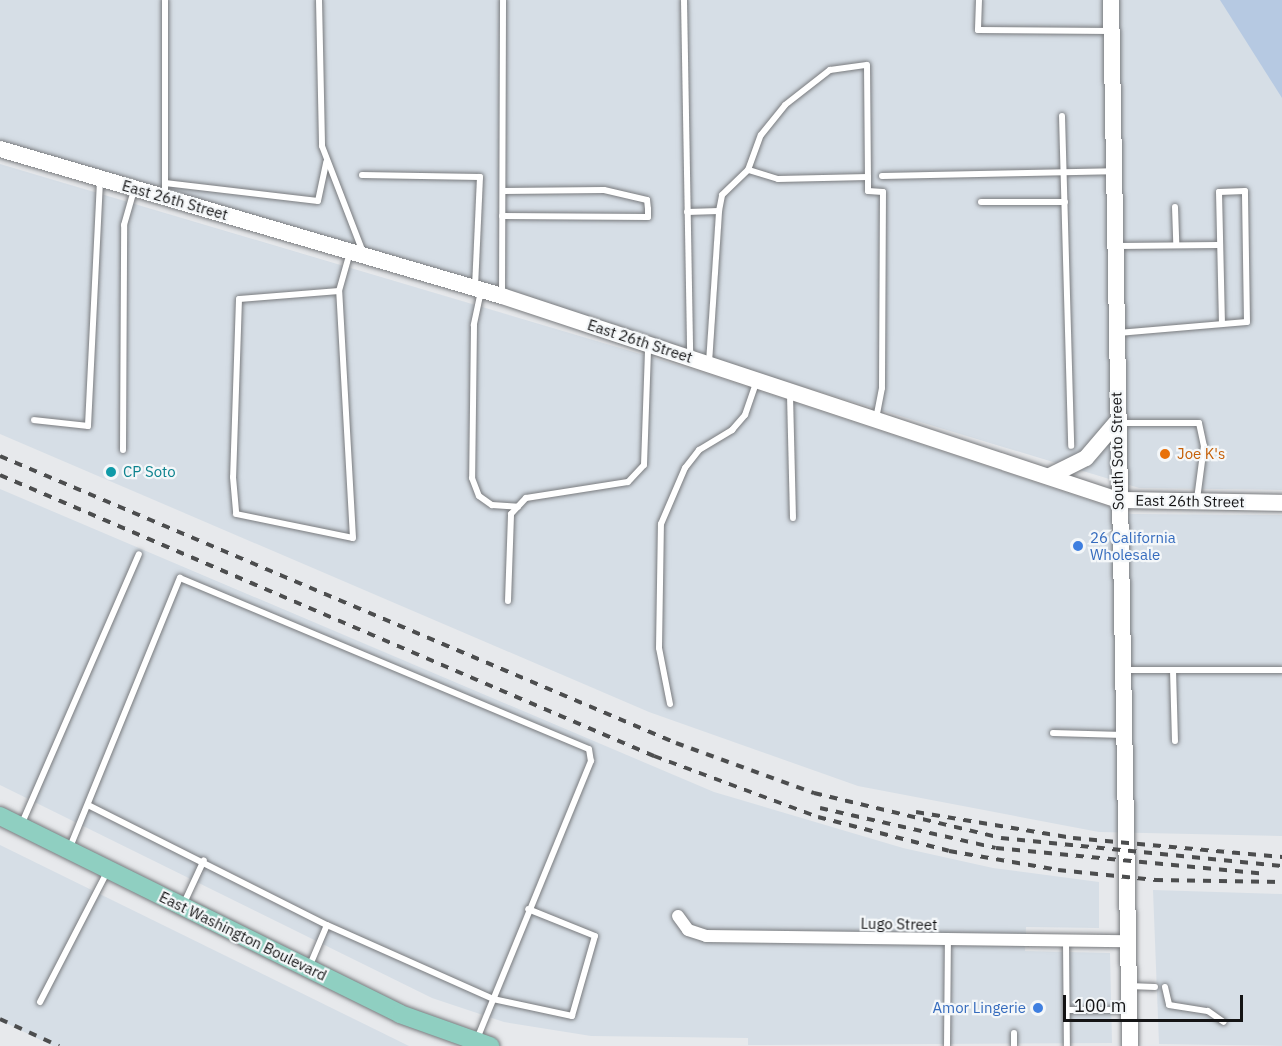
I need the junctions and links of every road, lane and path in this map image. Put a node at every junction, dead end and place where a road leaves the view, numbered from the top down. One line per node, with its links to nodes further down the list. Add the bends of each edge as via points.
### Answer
1 (165, 0): 19 (lane)
2 (319, 0): 10 (lane)
3 (503, 0): 20 (lane)
4 (684, 0): 25 (lane)
5 (979, 0): 7 (lane, via 978,30)
6 (1111, 0): 7 (street, South Soto Street)
7 (1112, 32): 12 (street, South Soto Street)
8 (1062, 116): 13 (lane)
9 (0, 149): 17 (street, East 26th Street)
10 (326, 162): 19 (lane, via 318,201); 30 (lane)
11 (748, 170): 16 (lane, via 778,178); 16 (lane, via 761,135 785,105 830,70 867,65); 24 (lane, via 722,195)
12 (1113, 171): 13 (lane); 28 (street, South Soto Street)
13 (1064, 173): 15 (lane); 22 (lane)
14 (362, 175): 31 (lane, via 480,177)
15 (882, 176)
16 (868, 177): 41 (lane, via 868,191 883,192 882,388)
17 (100, 179): 18 (street, East 26th Street); 42 (lane, via 88,426)
18 (135, 189): 19 (street, East 26th Street); 45 (lane, via 124,225)
19 (165, 190): 30 (street, East 26th Street)
20 (502, 191): 26 (lane); 26 (lane, via 604,190 646,200 648,217)
21 (981, 202): 22 (lane)
22 (1065, 202): 44 (lane)
23 (1175, 207): 29 (lane)
24 (719, 211): 25 (lane); 38 (lane)
25 (687, 212): 37 (lane)
26 (502, 216): 33 (lane)
27 (1220, 245): 29 (lane); 34 (lane); 34 (lane, via 1219,192 1245,191 1247,322)
28 (1114, 246): 29 (lane); 35 (street, South Soto Street)
29 (1176, 246)
30 (358, 254): 31 (street, East 26th Street); 32 (lane)
31 (478, 289): 33 (street, East 26th Street); 50 (lane, via 472,478 479,496 492,505)
32 (339, 291): 32 (lane, via 352,514 353,538 236,514 233,477 238,299)
33 (502, 296): 36 (street, East 26th Street)
34 (1222, 322): 35 (lane)
35 (1115, 333): 43 (street, South Soto Street)
36 (648, 344): 37 (street, East 26th Street); 50 (lane, via 644,465 628,482 526,498)
37 (690, 358): 38 (street, East 26th Street)
38 (709, 364): 39 (street, East 26th Street)
39 (758, 380): 40 (street, East 26th Street); 57 (lane, via 739,422 699,450 685,468 661,524 659,648)
40 (791, 391): 41 (street, East 26th Street); 51 (lane)
41 (876, 419): 46 (street, East 26th Street)
42 (34, 420)
43 (1116, 423): 46 (street, via 1086,458); 47 (street, South Soto Street); 48 (lane, via 1199,423 1204,446)
44 (1071, 446)
45 (123, 450)
46 (1050, 476): 47 (street, East 26th Street)
47 (1118, 500): 48 (street, East 26th Street); 54 (street, South Soto Street)
48 (1197, 501): 49 (street, East 26th Street)
49 (1282, 503)
50 (518, 507): 53 (lane, via 511,514)
51 (793, 518)
52 (139, 554): 63 (lane)
53 (508, 601)
54 (1123, 670): 55 (lane); 59 (street, South Soto Street)
55 (1173, 670): 56 (lane); 60 (lane)
56 (1282, 670)
57 (670, 704)
58 (1053, 733): 59 (lane)
59 (1124, 735): 73 (street, South Soto Street)
60 (1175, 741)
61 (88, 805): 64 (lane); 65 (lane); 68 (lane, via 180,578 589,750 591,761)
62 (0, 816): 63 (main road, East Washington Boulevard)
63 (21, 826): 64 (main road, East Washington Boulevard)
64 (68, 850): 66 (main road, East Washington Boulevard)
65 (204, 860): 67 (lane); 70 (lane)
66 (109, 870): 67 (main road, East Washington Boulevard); 79 (lane)
67 (182, 906): 74 (main road, East Washington Boulevard)
68 (528, 909): 78 (lane); 78 (lane, via 595,936 572,1016)
69 (678, 916): 71 (street, Lugo Street, via 688,930 706,936)
70 (327, 925): 74 (lane); 78 (lane)
71 (948, 940): 72 (street, Lugo Street); 85 (lane)
72 (1066, 941): 73 (street, Lugo Street); 80 (lane)
73 (1127, 941): 75 (street, South Soto Street)
74 (308, 969): 84 (main road, East Washington Boulevard, via 400,1014)
75 (1129, 986): 76 (lane); 81 (street, South Soto Street)
76 (1155, 987)
77 (1165, 987): 82 (lane, via 1175,1008 1208,1011)
78 (493, 999): 84 (lane)
79 (40, 1002)
80 (1067, 1010): 81 (lane); 87 (lane)
81 (1130, 1010): 88 (street, South Soto Street)
82 (1224, 1022)
83 (1014, 1033): 86 (lane)
84 (483, 1044)
85 (947, 1046)
86 (1014, 1046)
87 (1067, 1046)
88 (1130, 1046)

